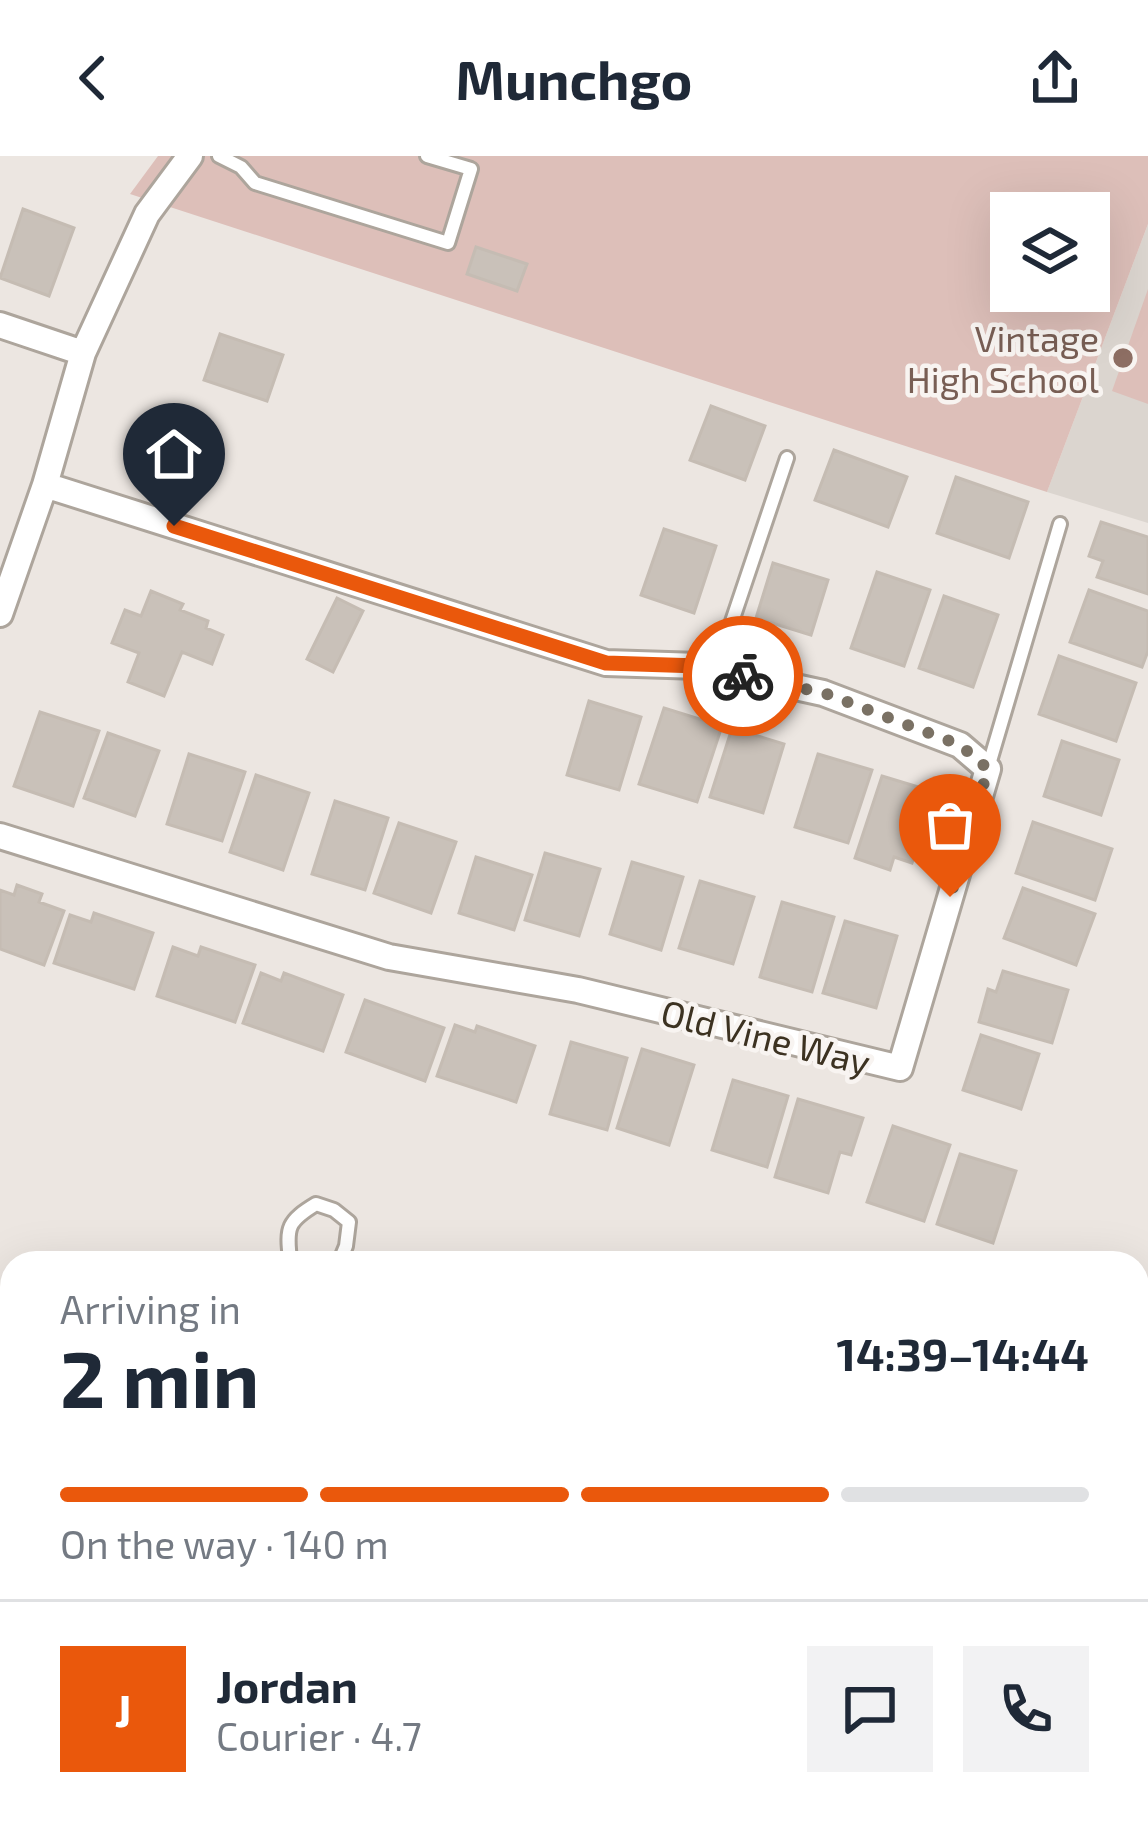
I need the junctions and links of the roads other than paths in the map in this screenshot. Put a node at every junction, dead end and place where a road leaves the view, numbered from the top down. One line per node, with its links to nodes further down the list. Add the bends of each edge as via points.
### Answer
1 (190, 156): 5 (street, via 147,214)
2 (218, 156): 3 (lane, via 255,183 448,243 471,170)
3 (427, 156)
4 (0, 325): 5 (street)
5 (83, 353): 7 (street)
6 (787, 458): 10 (lane)
7 (45, 485): 9 (street); 10 (street, via 606,663)
8 (1060, 524): 11 (lane)
9 (0, 614)
10 (715, 670): 11 (street, via 824,693 960,745)
11 (988, 769): 12 (street, Old Vine Way, via 900,1068 578,991 388,957)
12 (0, 836)
13 (289, 1251): 14 (lane, via 286,1233 316,1204 349,1222)
14 (344, 1251)

